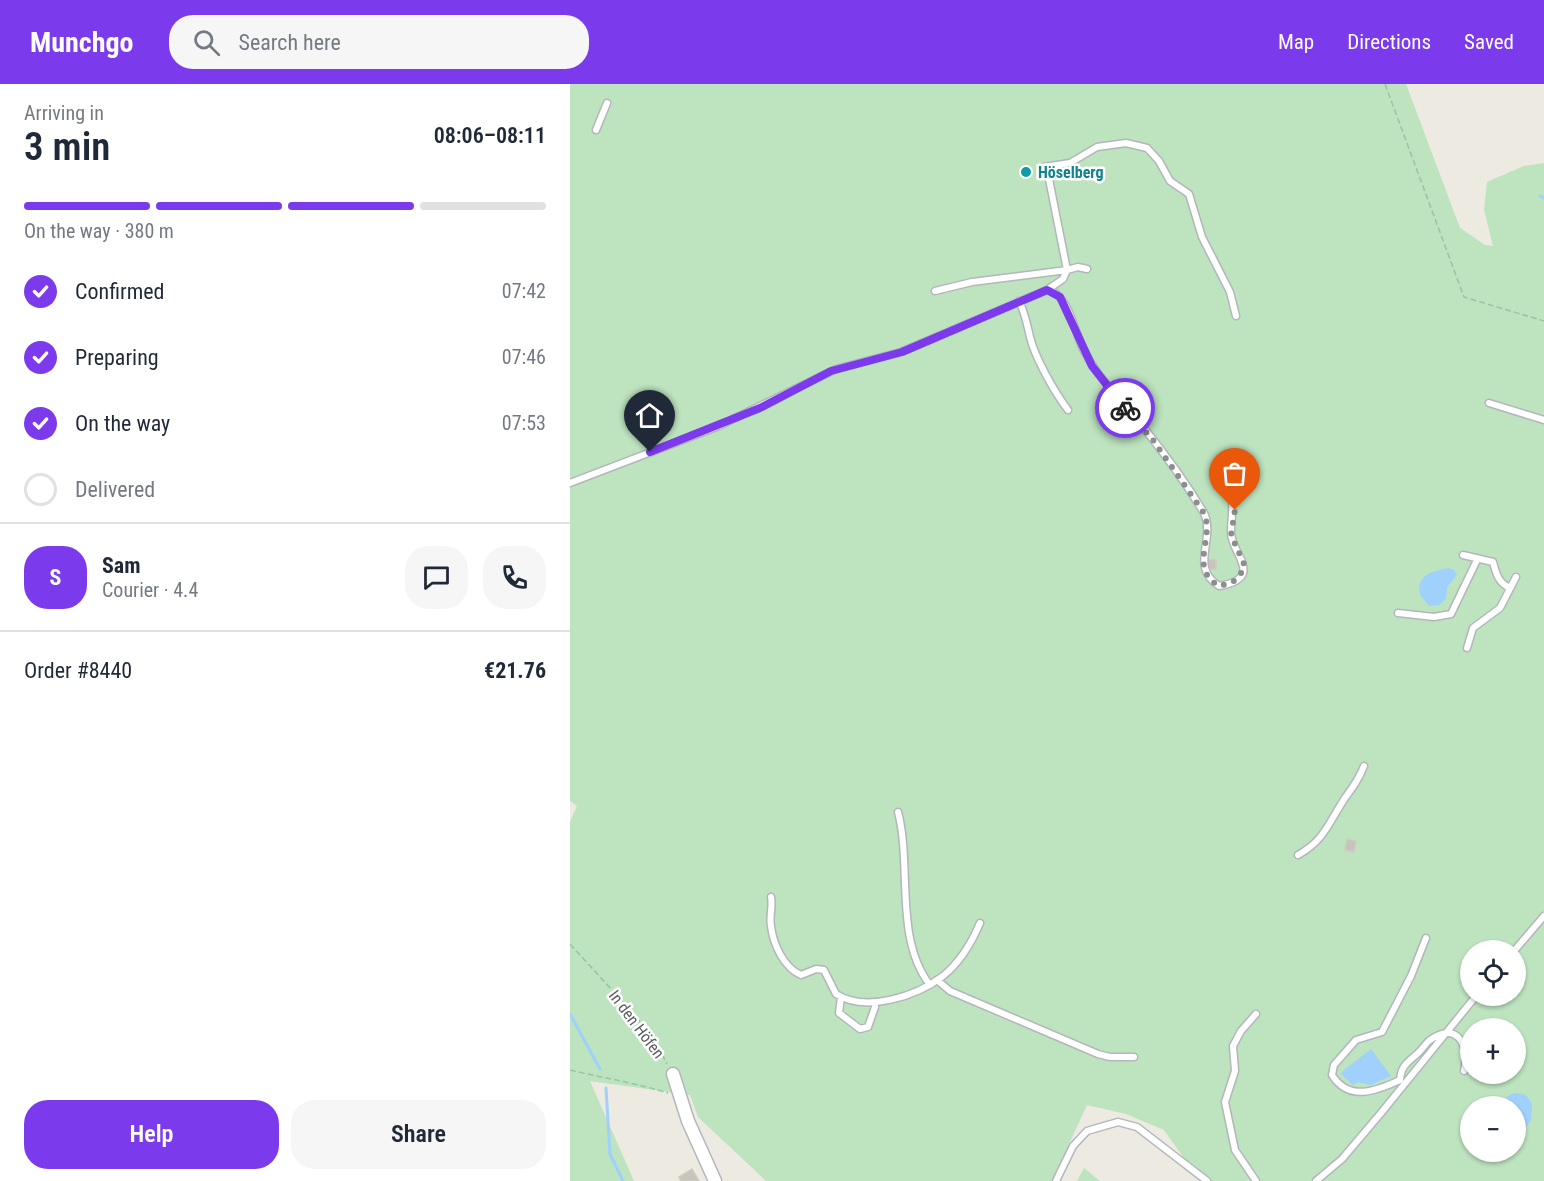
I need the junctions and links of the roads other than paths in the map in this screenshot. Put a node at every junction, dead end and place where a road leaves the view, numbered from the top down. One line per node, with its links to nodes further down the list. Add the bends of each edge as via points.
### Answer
1 (607, 103): 2 (lane)
2 (596, 130)
3 (1087, 269): 4 (lane)
4 (1067, 270): 5 (lane, via 1063,279); 6 (lane, via 972,282); 8 (lane, via 1044,167 1070,163 1097,147 1126,143 1147,148 1170,181 1189,194 1205,246 1230,292)
5 (1047, 290): 7 (lane); 12 (lane, via 1062,300 1097,374 1153,440 1204,513 1208,525 1203,568 1219,586 1239,577 1244,564 1231,535 1235,510)
6 (935, 291)
7 (1019, 301): 10 (lane, via 1053,391); 13 (lane, via 902,352 831,371 760,408)
8 (1236, 316)
9 (1489, 403): 11 (lane)
10 (1068, 410)
11 (1544, 420)
12 (1221, 475)
13 (570, 483)
14 (1463, 555): 15 (lane)
15 (1477, 560): 17 (lane, via 1493,562 1500,580); 18 (lane, via 1451,614 1434,617)
16 (1516, 577): 17 (lane)
17 (1510, 588): 19 (lane, via 1500,608 1473,628)
18 (1398, 613)
19 (1467, 648)
20 (1364, 766): 22 (lane, via 1330,827 1312,847)
21 (898, 812): 29 (lane, via 905,845 903,876 910,941)
22 (1298, 855)
23 (771, 897): 30 (lane, via 771,927 783,957 801,975 824,970)
24 (1544, 915): 27 (lane)
25 (980, 923): 28 (lane, via 960,958)
26 (1426, 938): 34 (lane, via 1382,1032 1356,1040 1334,1065 1332,1075 1337,1084 1350,1091 1379,1090 1400,1080 1406,1062 1429,1041)
27 (1523, 940)
28 (938, 980): 29 (lane); 36 (lane, via 950,991 1079,1047 1110,1057)
29 (930, 985): 30 (lane, via 886,1001)
30 (841, 997): 32 (lane, via 839,1014 860,1029 868,1027)
31 (1468, 1006): 34 (lane)
32 (875, 1007)
33 (1256, 1014): 42 (lane, via 1233,1046 1235,1071 1225,1097 1235,1150)
34 (1445, 1034): 35 (lane); 38 (lane, via 1342,1159)
35 (1460, 1039)
36 (1134, 1057)
37 (673, 1074): 39 (street, In den Höfen)
38 (1319, 1179): 43 (lane)
39 (715, 1181)
40 (1056, 1181): 41 (lane, via 1073,1146 1087,1131 1118,1122 1137,1127)
41 (1207, 1181)
42 (1256, 1181)
43 (1310, 1181)

